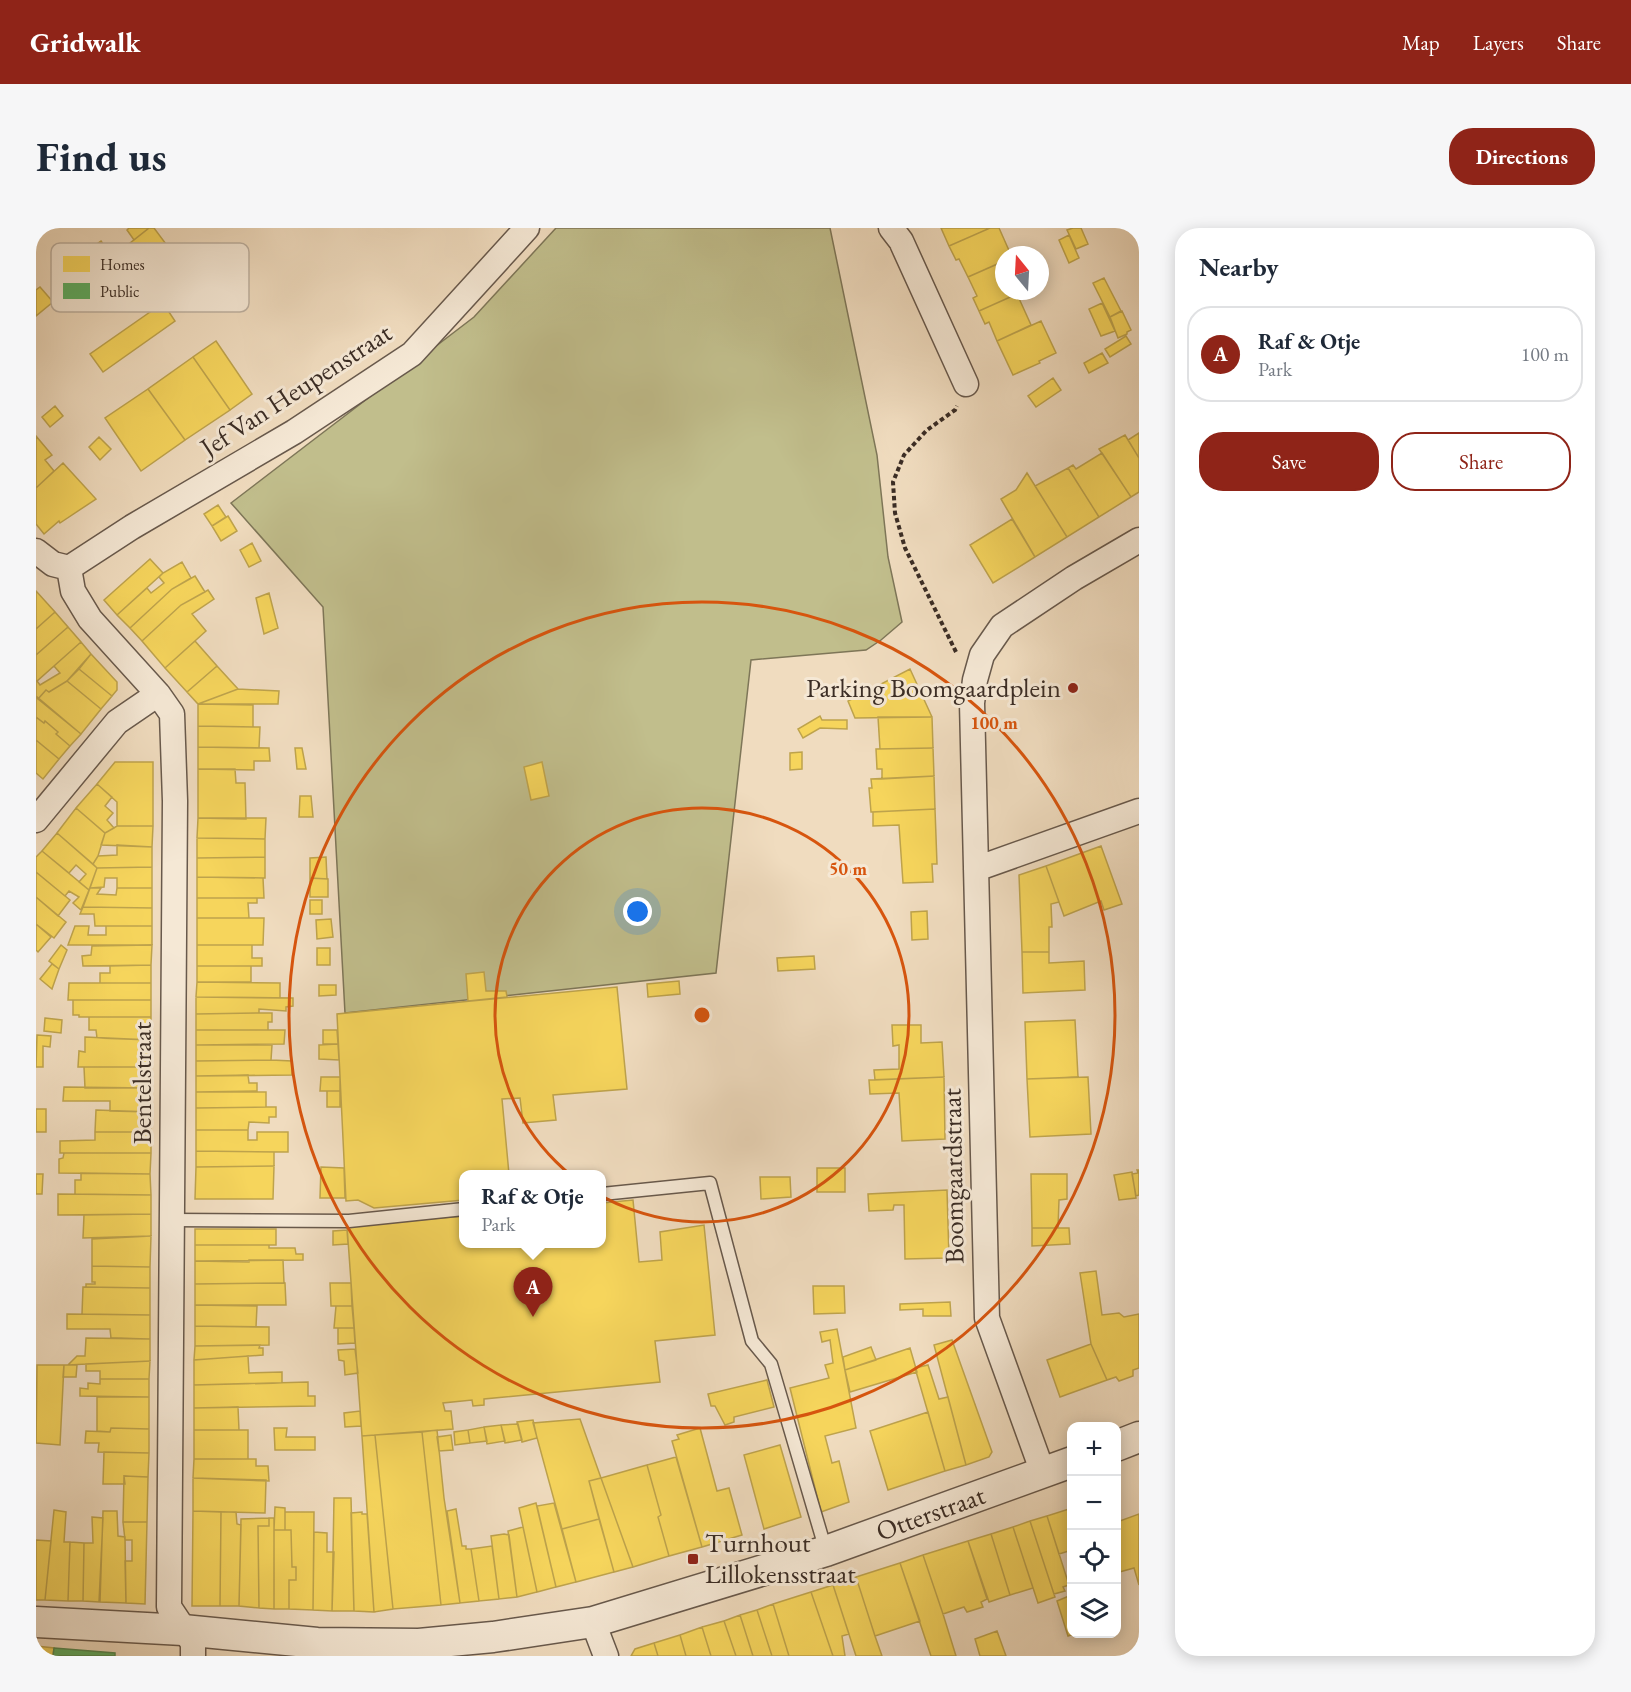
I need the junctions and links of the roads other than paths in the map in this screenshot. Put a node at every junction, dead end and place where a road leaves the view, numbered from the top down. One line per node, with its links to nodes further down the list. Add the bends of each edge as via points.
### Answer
1 (527, 228): 6 (street, Jef Van Heupenstraat, via 412,354 294,432)
2 (891, 228): 3 (street, via 901,241)
3 (966, 384)
4 (1139, 540): 10 (street, Boomgaardstraat, via 1002,626 982,655 972,702)
5 (36, 550): 6 (street, via 53,564)
6 (69, 568): 7 (street, Bentelstraat, via 74,591 90,619)
7 (158, 694): 9 (street, via 117,722); 13 (street, Bentelstraat, via 172,714 175,801)
8 (1139, 812): 10 (street)
9 (36, 820)
10 (976, 869): 17 (street, Boomgaardstraat, via 987,1318)
11 (606, 1194): 18 (lane, via 710,1183 752,1341 771,1364)
12 (459, 1210): 13 (lane, via 349,1221)
13 (171, 1220): 21 (street, Bentelstraat, via 169,1607)
14 (1139, 1437): 15 (street)
15 (1121, 1444)
16 (1067, 1464): 17 (street, Otterstraat)
17 (1043, 1473): 18 (street, Otterstraat)
18 (826, 1551): 20 (street, Otterstraat)
19 (36, 1622): 21 (street, Otterstraat)
20 (593, 1622): 21 (street, Otterstraat, via 418,1644); 22 (street)
21 (188, 1643)
22 (606, 1656)

